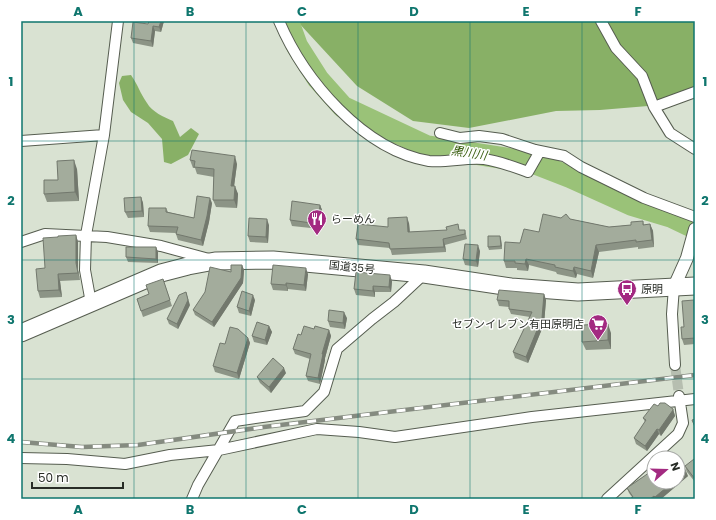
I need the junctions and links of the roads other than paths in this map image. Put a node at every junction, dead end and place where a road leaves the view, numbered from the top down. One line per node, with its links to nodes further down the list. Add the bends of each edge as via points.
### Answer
1 (118, 21): 7 (street)
2 (279, 21): 10 (street, via 288,42 321,90 341,112 369,135 397,151 430,161 484,159 528,172)
3 (601, 21): 5 (street, via 616,48 642,76)
4 (695, 92): 5 (street)
5 (654, 107): 9 (street, via 670,133)
6 (440, 133): 10 (street, via 460,138 479,136 502,139)
7 (104, 135): 8 (street); 13 (street)
8 (21, 141)
9 (695, 149)
10 (540, 151): 11 (street, via 564,156 644,198)
11 (695, 217)
12 (695, 229): 18 (street, via 687,258)
13 (86, 235): 14 (street, via 46,234); 15 (street, via 161,246); 19 (street, via 86,270)
14 (21, 242)
15 (215, 261): 16 (highway, 国道35号, via 274,260); 19 (highway, 国道35号, via 160,273)
16 (424, 274): 18 (highway, 国道35号, via 511,287 578,292); 24 (street, via 337,349 324,392 305,411 235,421)
17 (695, 286): 18 (highway, 国道35号)
18 (674, 287): 21 (street, via 672,314)
19 (92, 303): 20 (highway, 国道35号)
20 (21, 333)
21 (675, 366)
22 (680, 398): 23 (street); 24 (street, via 395,436 317,429); 27 (street, via 683,423 678,434)
23 (695, 400)
24 (219, 450): 25 (street, via 170,455 125,464); 26 (street)
25 (21, 458)
26 (192, 499)
27 (607, 499)

